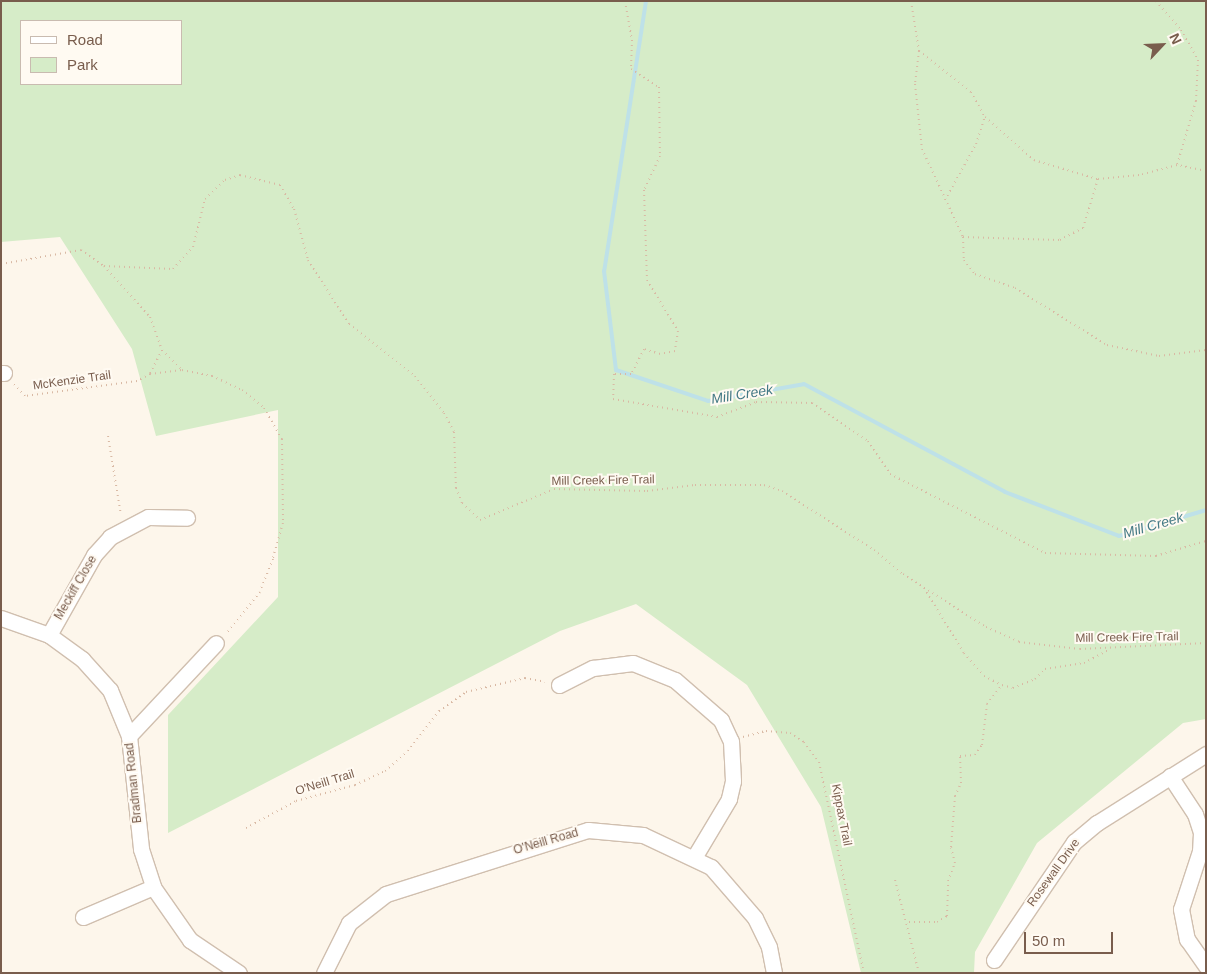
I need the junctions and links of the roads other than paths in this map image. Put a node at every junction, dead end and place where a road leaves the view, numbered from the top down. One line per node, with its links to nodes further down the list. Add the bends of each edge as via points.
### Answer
1 (187, 518): 3 (street, Meckiff Close, via 161,515 124,527 94,555)
2 (1, 618): 3 (street, Bradman Road)
3 (49, 635): 6 (street, Bradman Road, via 101,679 121,711)
4 (216, 644): 6 (street)
5 (559, 685): 9 (street, via 593,668 633,663 695,694 721,720 731,741 734,764 729,800)
6 (129, 736): 10 (street, Bradman Road, via 141,849)
7 (1206, 754): 8 (street, Rosewall Drive)
8 (1170, 776): 12 (street, Rosewall Drive, via 1074,842); 13 (street, via 1195,814 1201,833 1200,851 1181,909 1187,939)
9 (695, 856): 15 (street, O'Neill Road, via 643,835 613,831 588,830 526,846 386,894 363,908 349,923); 16 (street, O'Neill Road, via 727,882 755,918 769,946)
10 (153, 887): 11 (street); 14 (street, Bradman Road, via 168,915 190,940)
11 (83, 917)
12 (994, 960)
13 (1206, 966)
14 (239, 973)
15 (324, 973)
16 (774, 973)

